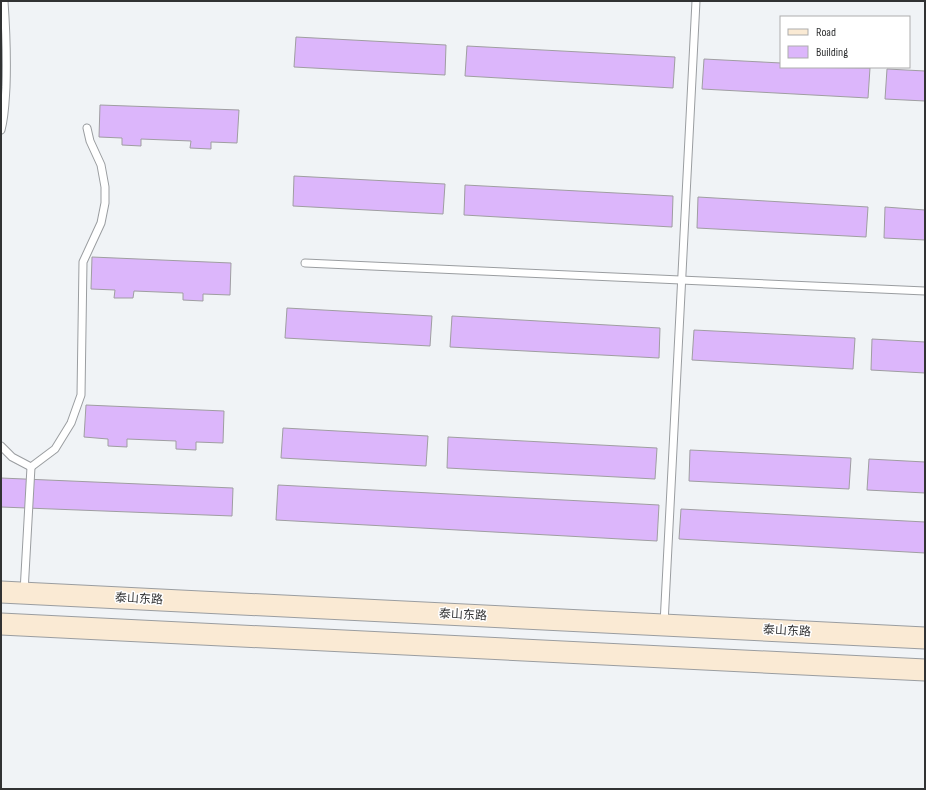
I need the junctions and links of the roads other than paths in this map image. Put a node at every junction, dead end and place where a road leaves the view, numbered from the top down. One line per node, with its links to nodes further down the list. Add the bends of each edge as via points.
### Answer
1 (4, 1): 4 (lane, via 7,66 5,118)
2 (696, 1): 6 (lane)
3 (87, 128): 9 (lane, via 101,165 105,203 100,223 83,262 81,395 71,423 55,449)
4 (1, 130)
5 (305, 263): 6 (lane)
6 (682, 280): 7 (lane); 13 (lane)
7 (925, 291)
8 (1, 446): 9 (lane, via 12,457)
9 (32, 467): 11 (lane)
10 (1, 592): 11 (main road, 泰山东路)
11 (24, 594): 13 (main road, 泰山东路)
12 (1, 624): 15 (main road)
13 (664, 625): 14 (main road, 泰山东路)
14 (925, 638)
15 (925, 670)

